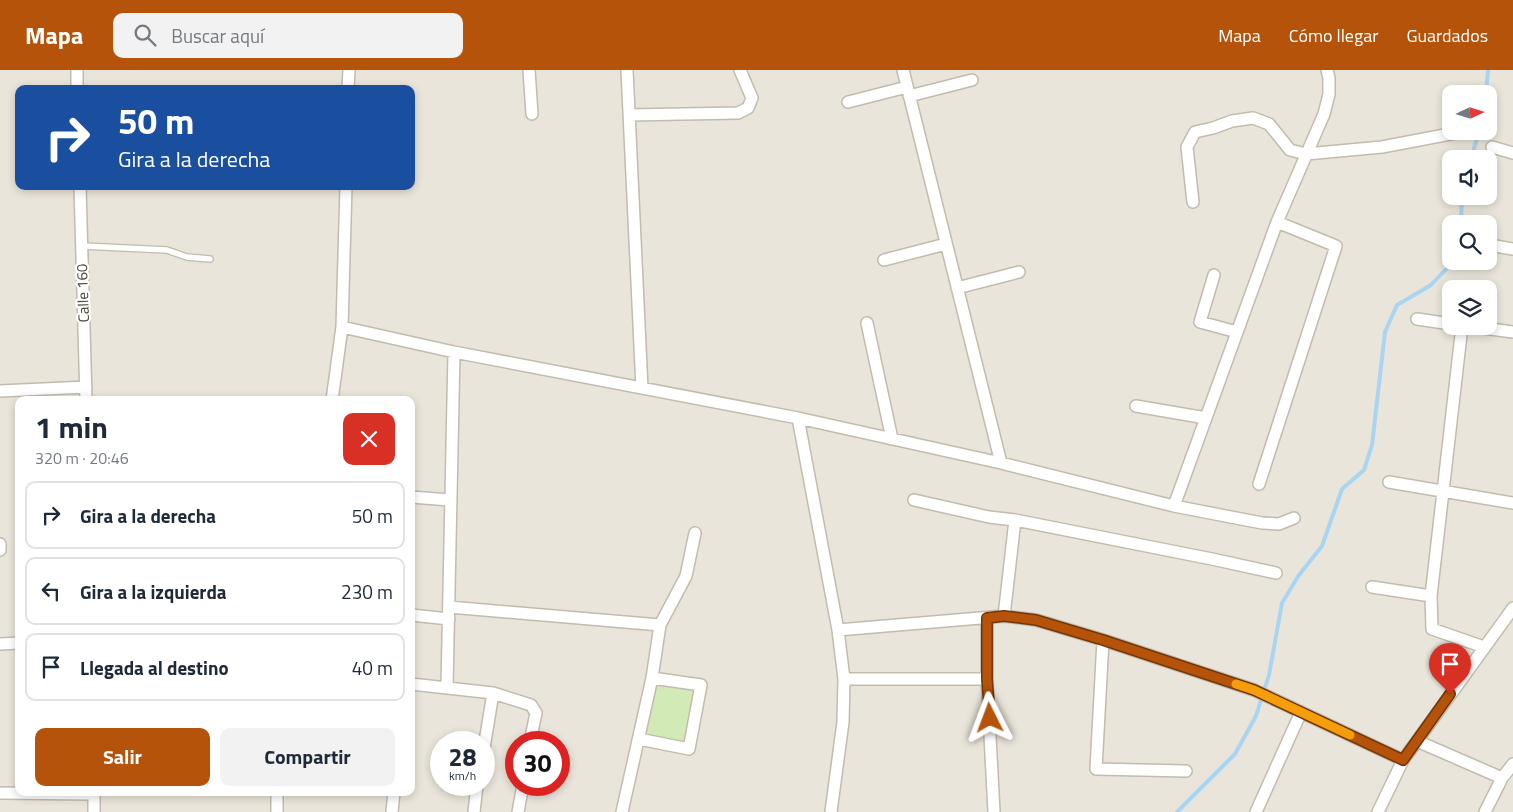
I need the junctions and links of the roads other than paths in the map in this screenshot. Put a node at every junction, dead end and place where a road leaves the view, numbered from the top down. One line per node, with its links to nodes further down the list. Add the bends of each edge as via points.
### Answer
1 (77, 70): 9 (street)
2 (349, 70): 10 (street)
3 (529, 70): 13 (street)
4 (627, 70): 14 (street)
5 (740, 70): 14 (street, via 752,98 748,108 738,113)
6 (903, 70): 11 (street)
7 (1327, 70): 18 (street, via 1329,94)
8 (972, 80): 11 (street)
9 (77, 85)
10 (348, 85)
11 (908, 91): 12 (street); 23 (street)
12 (848, 102)
13 (532, 114)
14 (629, 115): 42 (street)
15 (1442, 136): 18 (street, via 1382,147)
16 (1492, 147): 17 (street)
17 (1513, 153)
18 (1306, 154): 21 (street, via 1290,150 1269,124 1253,118 1195,132 1187,147); 22 (street)
19 (80, 190): 24 (street, Calle 160)
20 (346, 190): 35 (street)
21 (1193, 202)
22 (1277, 222): 37 (street); 52 (street, via 1336,246)
23 (946, 244): 28 (street); 31 (street)
24 (82, 246): 27 (lane, via 167,250 188,257); 41 (street, Calle 160)
25 (1497, 246): 26 (street)
26 (1513, 249)
27 (210, 259)
28 (884, 260)
29 (1019, 272): 31 (street)
30 (1214, 275): 37 (street, via 1200,322)
31 (957, 288): 50 (street)
32 (1417, 319): 34 (street)
33 (867, 323): 49 (street)
34 (1442, 323)
35 (342, 327): 40 (street); 45 (street)
36 (1497, 330): 38 (street)
37 (1237, 332): 48 (street)
38 (1513, 332)
39 (1461, 335): 53 (street)
40 (454, 352): 42 (street); 55 (street)
41 (86, 386): 43 (street); 44 (street, Calle 160)
42 (642, 388): 47 (street)
43 (0, 391)
44 (86, 396)
45 (333, 396)
46 (1136, 406): 48 (street)
47 (798, 418): 49 (street); 74 (street)
48 (1206, 418): 58 (street)
49 (892, 439): 50 (street)
50 (1001, 463): 58 (street)
51 (1389, 482): 53 (street)
52 (1259, 484)
53 (1442, 492): 57 (street); 66 (street)
54 (415, 497): 55 (street)
55 (450, 500): 67 (street)
56 (914, 500): 60 (street)
57 (1513, 504)
58 (1174, 506): 59 (street, via 1262,523 1279,524)
59 (1294, 518)
60 (1016, 520): 64 (street); 70 (street)
61 (695, 533): 73 (street, via 686,576)
62 (0, 544): 63 (street)
63 (0, 550)
64 (1276, 573)
65 (1372, 587): 66 (street)
66 (1431, 596): 78 (street, via 1432,629)
67 (449, 607): 72 (street); 73 (street)
68 (1513, 608): 78 (street)
69 (415, 616): 72 (street)
70 (1004, 616): 71 (street); 75 (street, via 1036,620)
71 (987, 618): 74 (street); 81 (street)
72 (449, 620): 83 (street)
73 (660, 625): 79 (street)
74 (838, 630): 80 (street)
75 (1103, 640): 85 (street, via 1254,690); 92 (street, via 1096,769)
76 (15, 643): 77 (street)
77 (0, 644)
78 (1484, 647): 89 (street)
79 (652, 678): 88 (street); 88 (street, via 700,685 689,749)
80 (844, 679): 81 (street); 107 (street, via 843,722)
81 (987, 679): 108 (street)
82 (415, 684): 83 (street)
83 (448, 688): 84 (street)
84 (493, 693): 86 (street); 87 (street, via 531,705 536,713)
85 (1301, 712): 90 (street); 109 (street)
86 (487, 731)
87 (532, 731)
88 (639, 739): 106 (street)
89 (1417, 741): 90 (street); 93 (street)
90 (1403, 760): 110 (street)
91 (1513, 764): 93 (street)
92 (1186, 771)
93 (1502, 778): 111 (street)
94 (0, 793): 95 (street)
95 (15, 793)
96 (94, 796): 101 (street)
97 (277, 796): 102 (street)
98 (394, 796): 103 (street)
99 (476, 796): 104 (street)
100 (521, 796): 105 (street)
101 (94, 812)
102 (277, 812)
103 (392, 812)
104 (474, 812)
105 (518, 812)
106 (622, 812)
107 (831, 812)
108 (994, 812)
109 (1256, 812)
110 (1378, 812)
111 (1484, 812)

